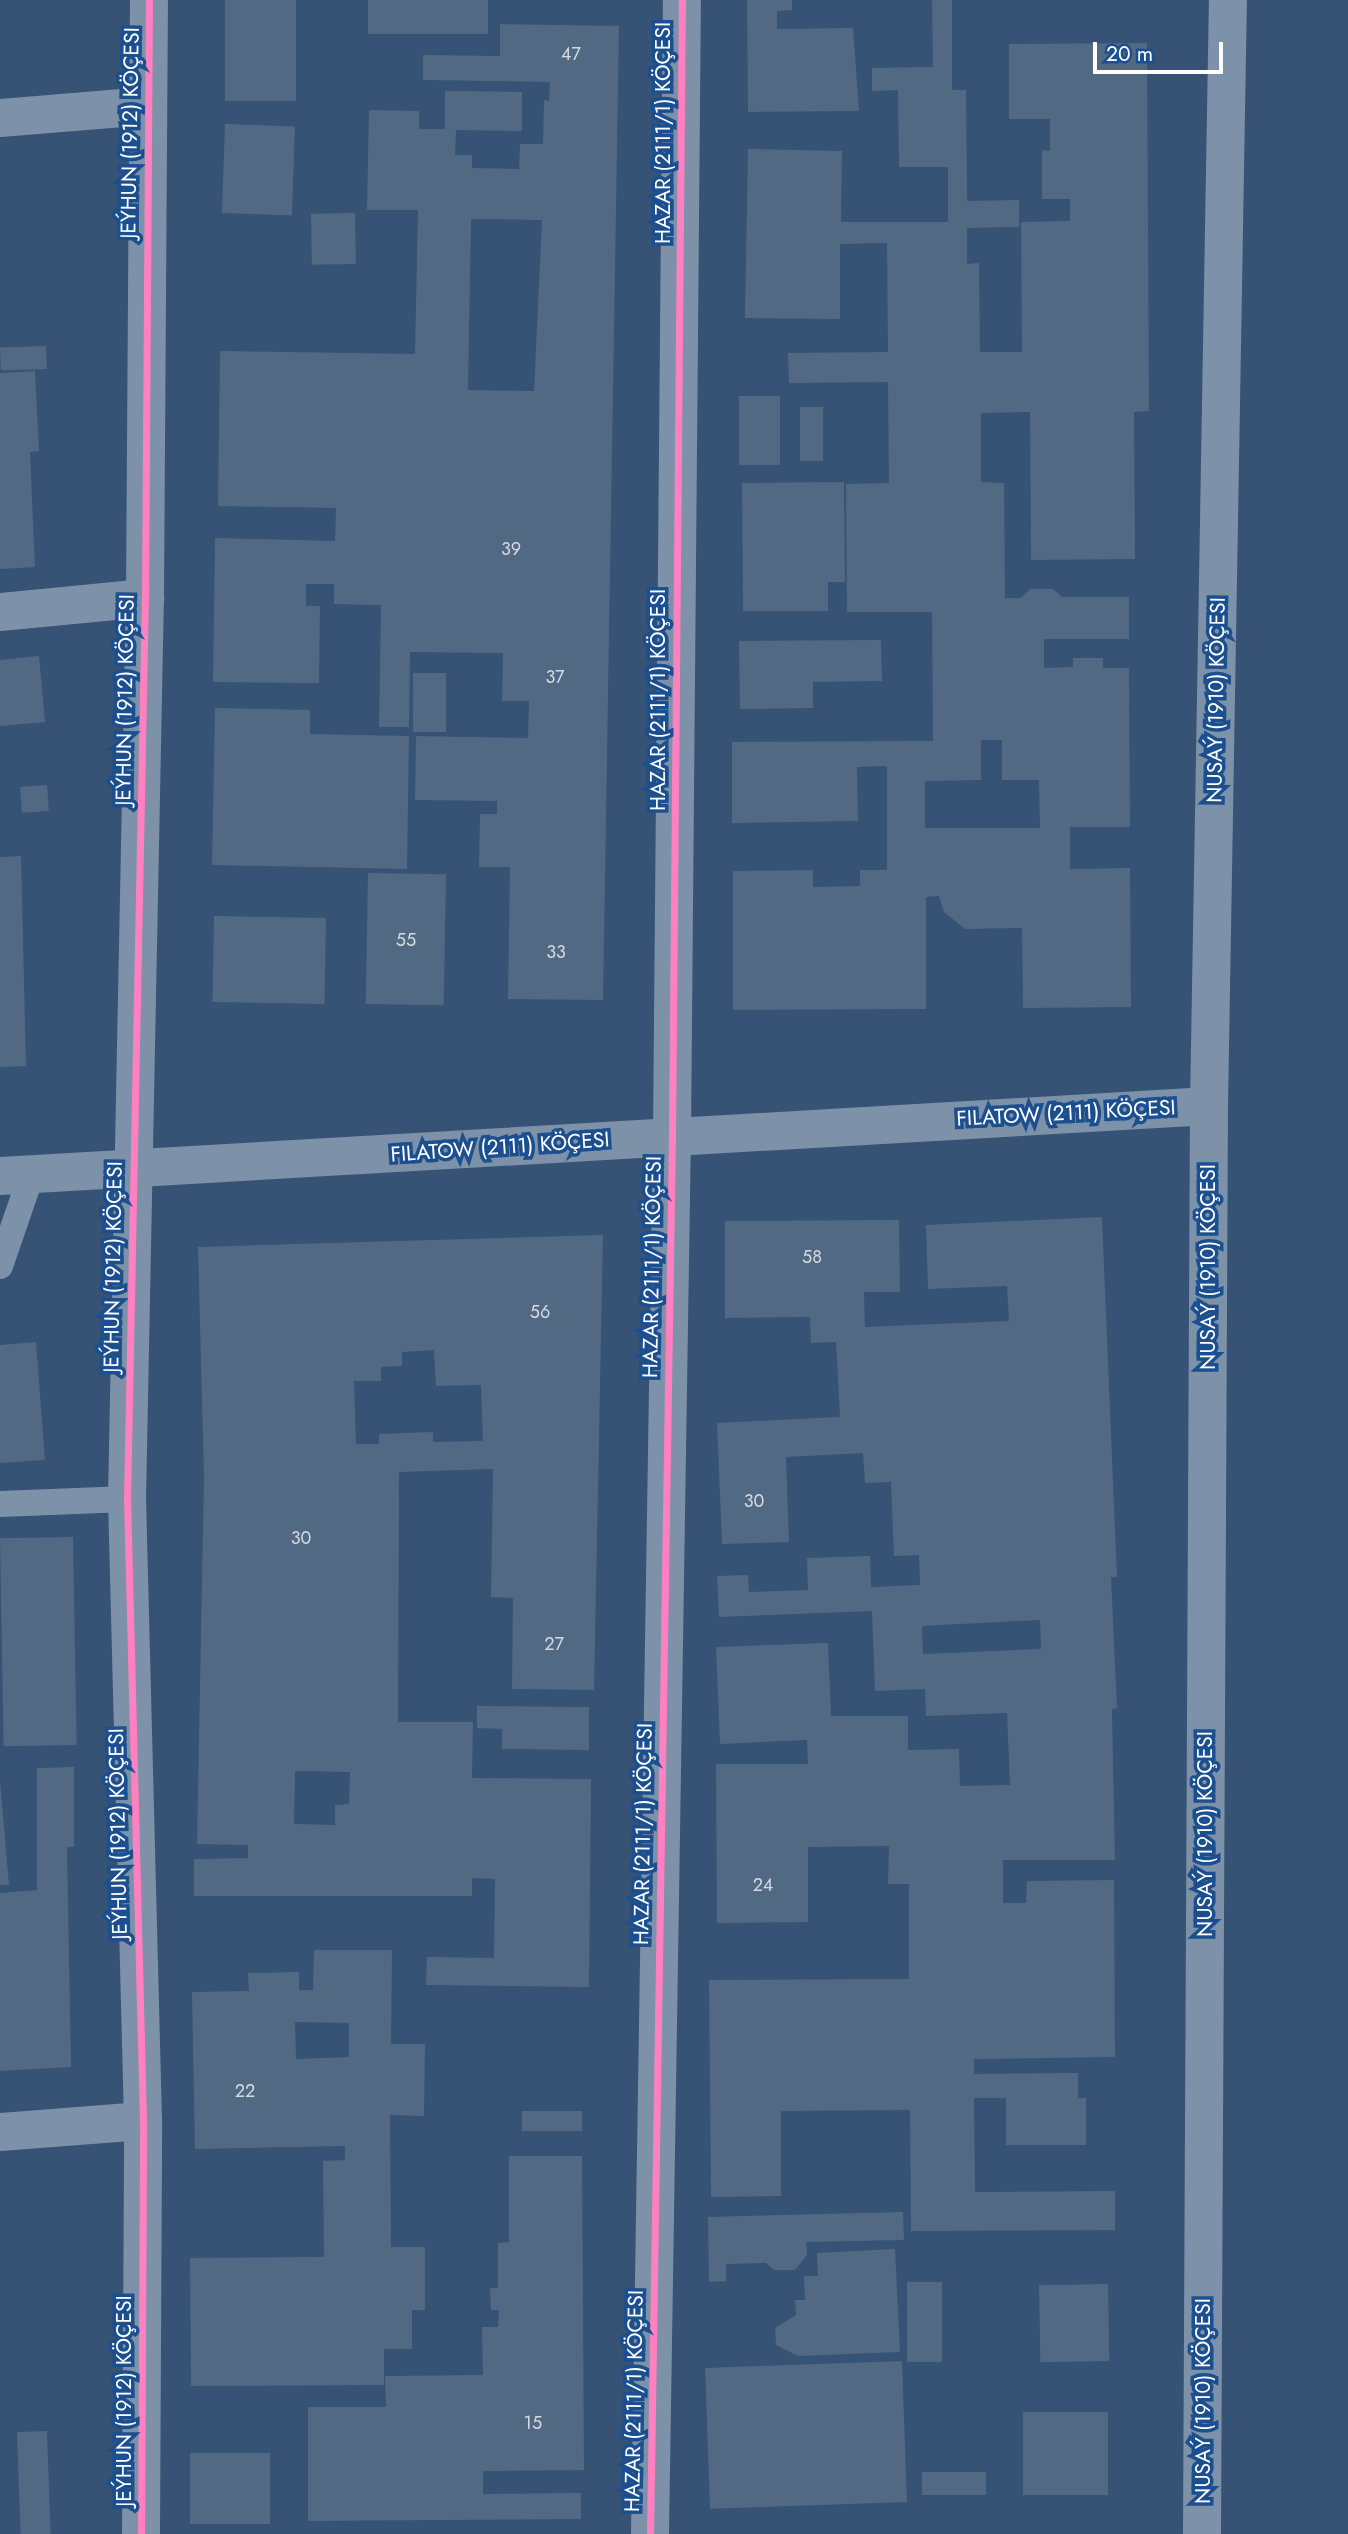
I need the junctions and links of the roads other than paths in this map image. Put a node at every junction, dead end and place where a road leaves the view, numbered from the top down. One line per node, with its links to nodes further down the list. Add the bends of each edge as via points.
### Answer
1 (149, 0): 4 (street, JEÝHUN (1912) KÖÇESI)
2 (681, 0): 9 (street, HAZAR (2111/1) KÖÇESI)
3 (1228, 0): 8 (street, NUSAÝ (1910) KÖÇESI)
4 (147, 106): 5 (street); 6 (street, JEÝHUN (1912) KÖÇESI)
5 (0, 118)
6 (145, 598): 7 (street); 10 (street, JEÝHUN (1912) KÖÇESI)
7 (0, 612)
8 (1209, 1105): 9 (street, FILATOW (2111) KÖÇESI); 19 (street, NUSAÝ (1910) KÖÇESI)
9 (672, 1136): 10 (street, FILATOW (2111) KÖÇESI); 18 (street, HAZAR (2111/1) KÖÇESI)
10 (132, 1169): 11 (street, FILATOW (2111) KÖÇESI); 13 (street, JEÝHUN (1912) KÖÇESI)
11 (16, 1174): 12 (lane)
12 (0, 1266)
13 (127, 1499): 14 (lane); 15 (street, JEÝHUN (1912) KÖÇESI)
14 (0, 1504)
15 (143, 2121): 16 (street); 17 (street, JEÝHUN (1912) KÖÇESI)
16 (0, 2132)
17 (141, 2534)
18 (650, 2534)
19 (1202, 2534)

